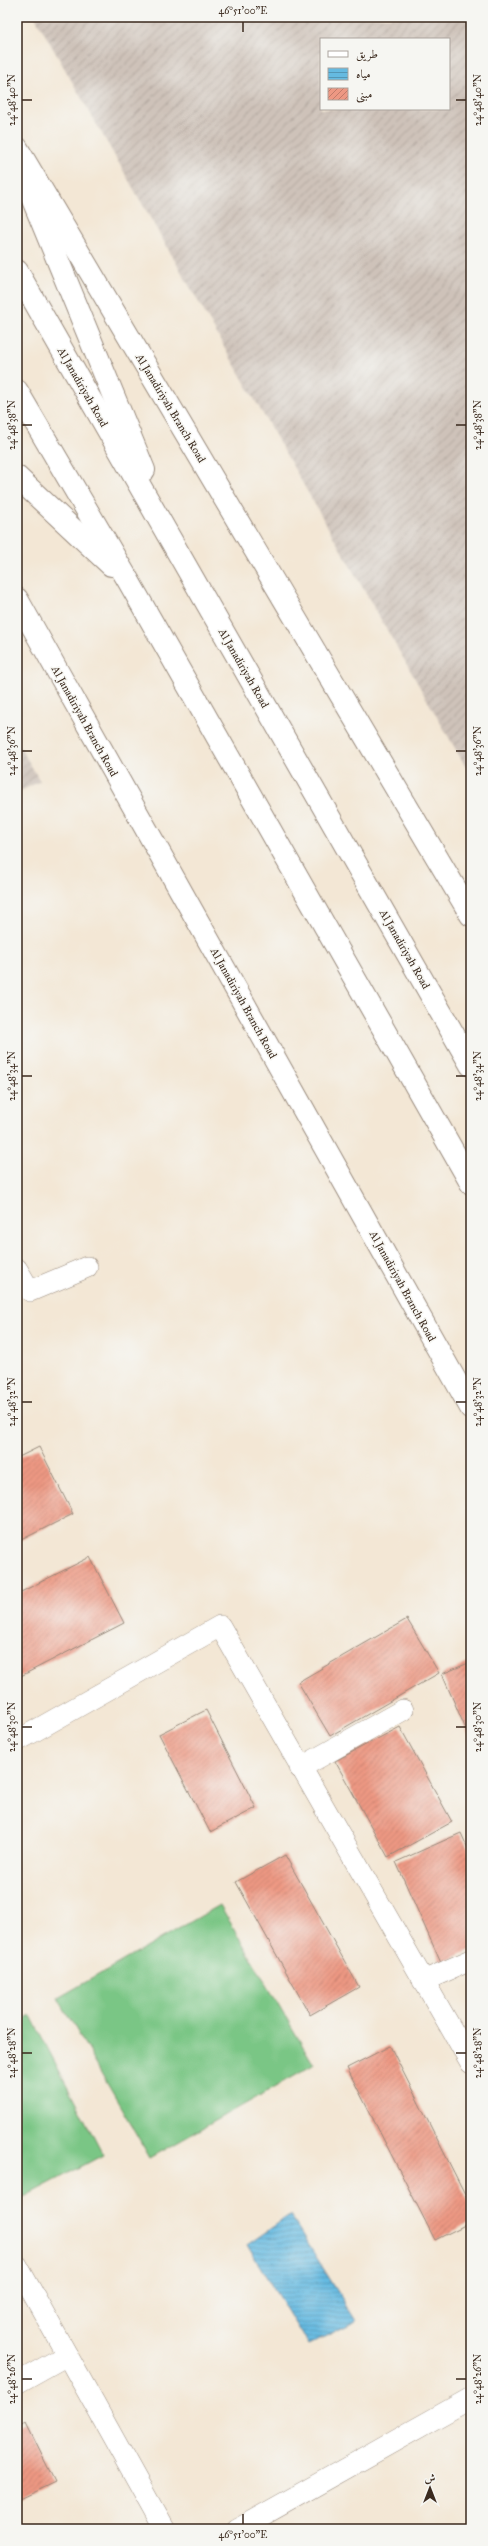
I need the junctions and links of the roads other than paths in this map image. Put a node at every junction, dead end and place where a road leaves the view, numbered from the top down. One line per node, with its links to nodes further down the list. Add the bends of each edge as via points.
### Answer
1 (17, 148): 9 (main road, Al Janadiriyah Branch Road)
2 (17, 161): 6 (main road)
3 (17, 271): 6 (main road, Al Janadiriyah Road)
4 (17, 391): 7 (main road)
5 (17, 478): 7 (main road)
6 (178, 552): 10 (main road, Al Janadiriyah Road)
7 (128, 580): 11 (main road)
8 (17, 599): 14 (main road, Al Janadiriyah Branch Road)
9 (471, 915)
10 (471, 1065)
11 (471, 1183)
12 (87, 1267): 13 (lane, via 30,1291)
13 (17, 1269)
14 (471, 1408)
15 (403, 1710): 17 (lane)
16 (17, 1741): 17 (lane, via 220,1626)
17 (300, 1768): 19 (lane)
18 (471, 1960): 19 (lane)
19 (423, 1981): 20 (lane)
20 (471, 2063)
21 (17, 2265): 22 (lane)
22 (67, 2355): 23 (lane); 25 (lane)
23 (17, 2383)
24 (471, 2398): 26 (lane)
25 (164, 2529)
26 (238, 2529)

